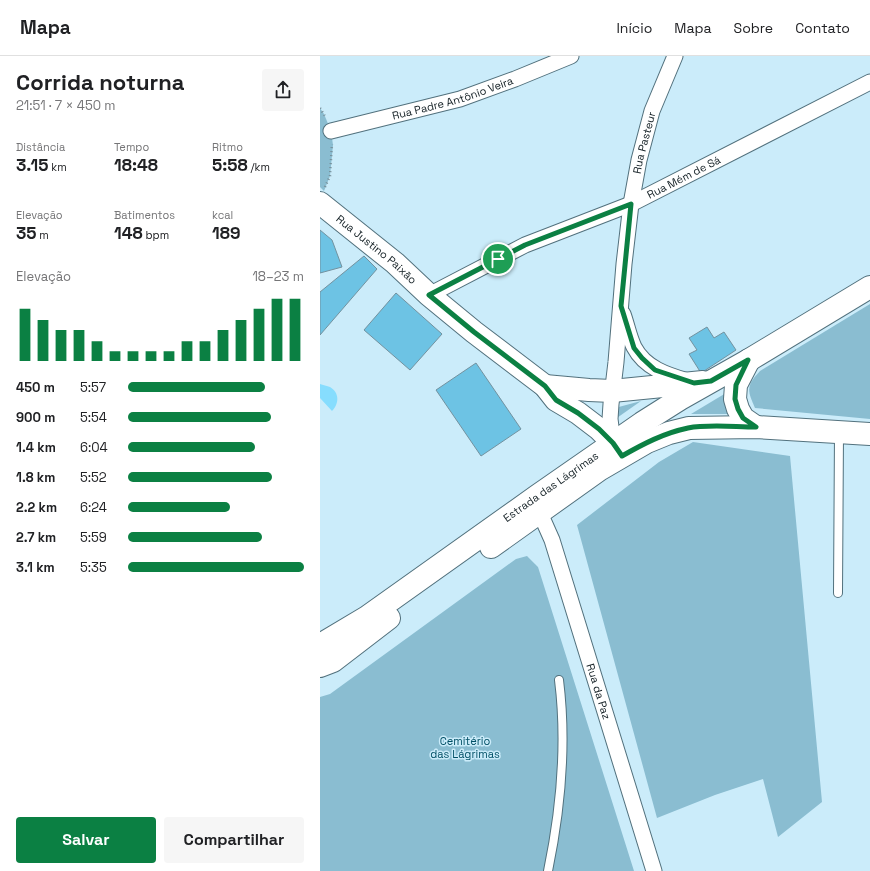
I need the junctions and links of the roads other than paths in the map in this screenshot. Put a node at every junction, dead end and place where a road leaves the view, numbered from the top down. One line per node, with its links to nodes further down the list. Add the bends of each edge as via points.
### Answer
1 (571, 56): 4 (street, Rua Padre Antônio Veira, via 460,99)
2 (670, 59): 6 (street, Rua Pasteur, via 652,111)
3 (870, 82): 6 (street, Rua Mém de Sá)
4 (331, 130)
5 (322, 197): 8 (main road, Rua Justino Paixão)
6 (631, 204): 8 (street, Rua Mém de Sá, via 525,245); 9 (street, Rua Pasteur)
7 (870, 287): 10 (main road, Estrada das Lágrimas)
8 (429, 295): 12 (main road, Rua Justino Paixão)
9 (621, 306): 11 (street, Rua Pasteur, via 634,348 642,358 655,370); 13 (street, Rua Pasteur)
10 (748, 360): 11 (main road, Estrada das Lágrimas); 14 (main road, via 736,385 735,399 743,418)
11 (703, 382): 13 (main road); 17 (main road, Estrada das Lágrimas)
12 (545, 386): 13 (main road); 17 (main road, Rua Justino Paixão, via 556,400 588,420)
13 (612, 391): 17 (street, Rua Pasteur, via 610,419)
14 (756, 427): 15 (main road); 17 (main road, via 689,428)
15 (839, 432): 16 (main road); 19 (lane)
16 (870, 434)
17 (618, 449): 18 (main road, Estrada das Lágrimas, via 599,470); 20 (main road, Estrada das Lágrimas, via 367,617)
18 (540, 513): 21 (main road, Estrada das Lágrimas, via 412,601 333,661); 24 (street, Rua da Paz, via 552,540)
19 (838, 593)
20 (320, 645)
21 (320, 666)
22 (559, 680): 23 (lane, via 563,742 561,786)
23 (548, 871)
24 (654, 871)

